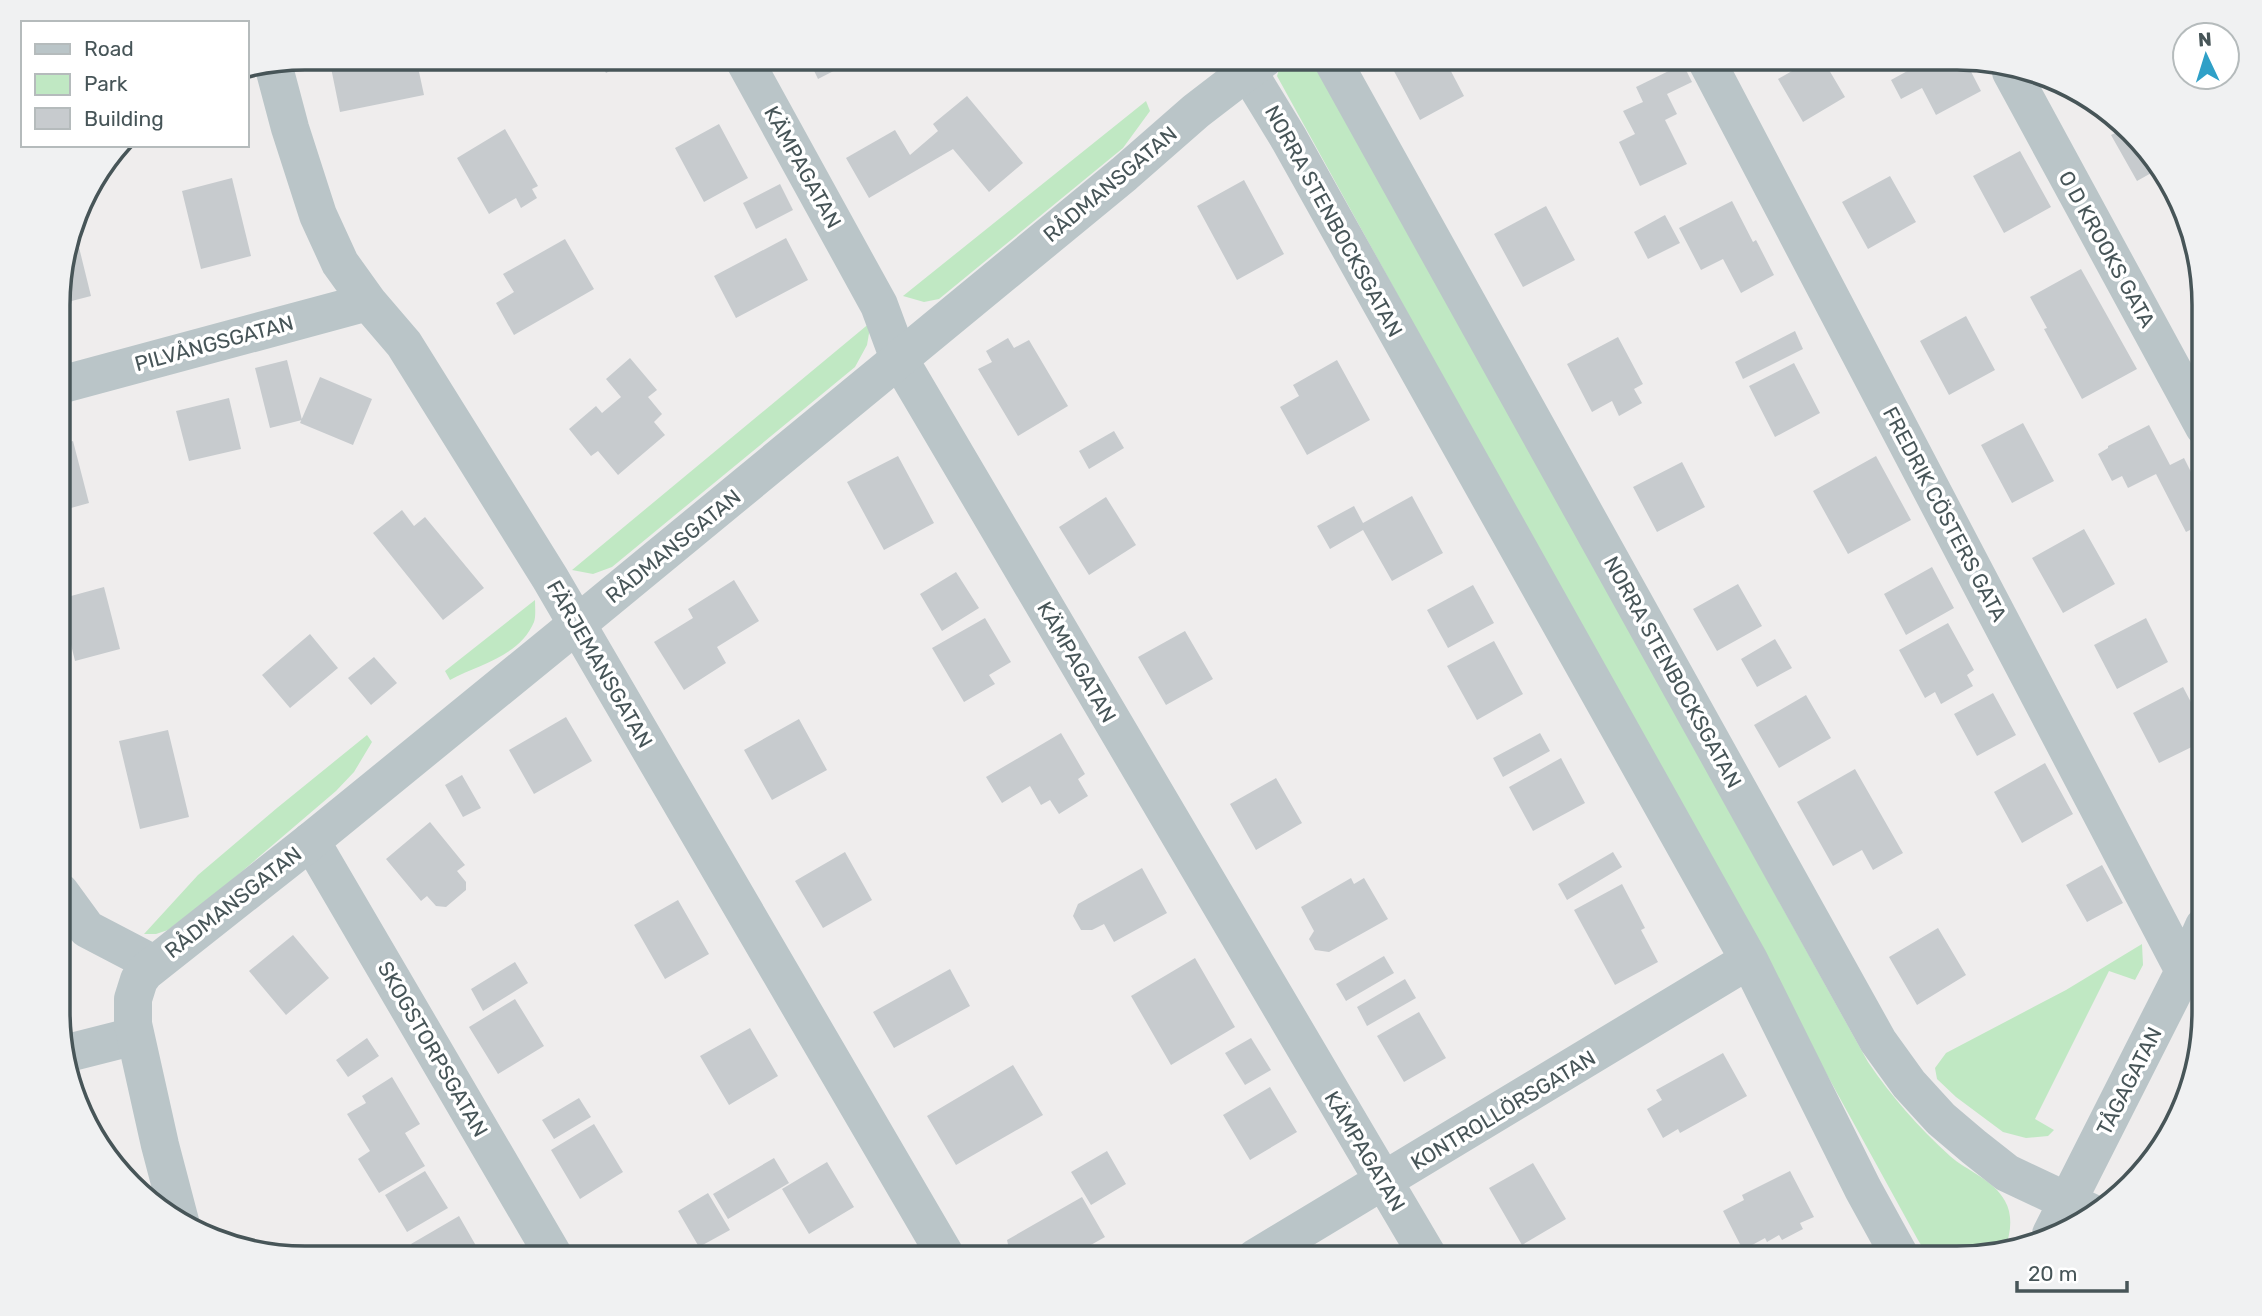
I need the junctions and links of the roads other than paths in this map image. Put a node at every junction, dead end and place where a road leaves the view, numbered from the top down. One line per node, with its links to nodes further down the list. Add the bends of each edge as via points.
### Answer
1 (750, 70): 9 (street, KÄMPAGATAN, via 879,305)
2 (1242, 70): 9 (street, RÅDMANSGATAN)
3 (1256, 70): 16 (street, NORRA STENBOCKSGATAN, via 1289,139)
4 (1338, 70): 23 (street, NORRA STENBOCKSGATAN, via 1878,1041 1941,1119 2007,1173)
5 (1711, 70): 18 (street, FREDRIK CÖSTERS GATA)
6 (275, 72): 8 (street, FÄRJEMANSGATAN, via 318,215 340,263)
7 (2014, 77): 11 (street, O D KROOKS GATA)
8 (368, 302): 10 (street, PILVÅNGSGATAN); 12 (street, FÄRJEMANSGATAN, via 424,374)
9 (899, 359): 12 (street, RÅDMANSGATAN); 21 (street, KÄMPAGATAN)
10 (70, 382)
11 (2191, 402)
12 (576, 625): 13 (street, RÅDMANSGATAN); 28 (street, FÄRJEMANSGATAN)
13 (311, 841): 17 (street, RÅDMANSGATAN); 27 (street, SKOGSTORPSGATAN)
14 (70, 906): 17 (street, via 87,929)
15 (2191, 955): 18 (street, TÅGAGATAN)
16 (1749, 960): 21 (street, KONTROLLÖRSGATAN); 26 (street, NORRA STENBOCKSGATAN)
17 (154, 964): 19 (street, RÅDMANSGATAN, via 135,990)
18 (2184, 971): 23 (street, TÅGAGATAN)
19 (135, 1036): 20 (street); 22 (street, RÅDMANSGATAN)
20 (74, 1051)
21 (1383, 1182): 24 (street, KONTROLLÖRSGATAN); 25 (street, KÄMPAGATAN)
22 (176, 1206)
23 (2071, 1216)
24 (1276, 1245)
25 (1421, 1245)
26 (1894, 1245)
27 (548, 1246)
28 (940, 1246)

